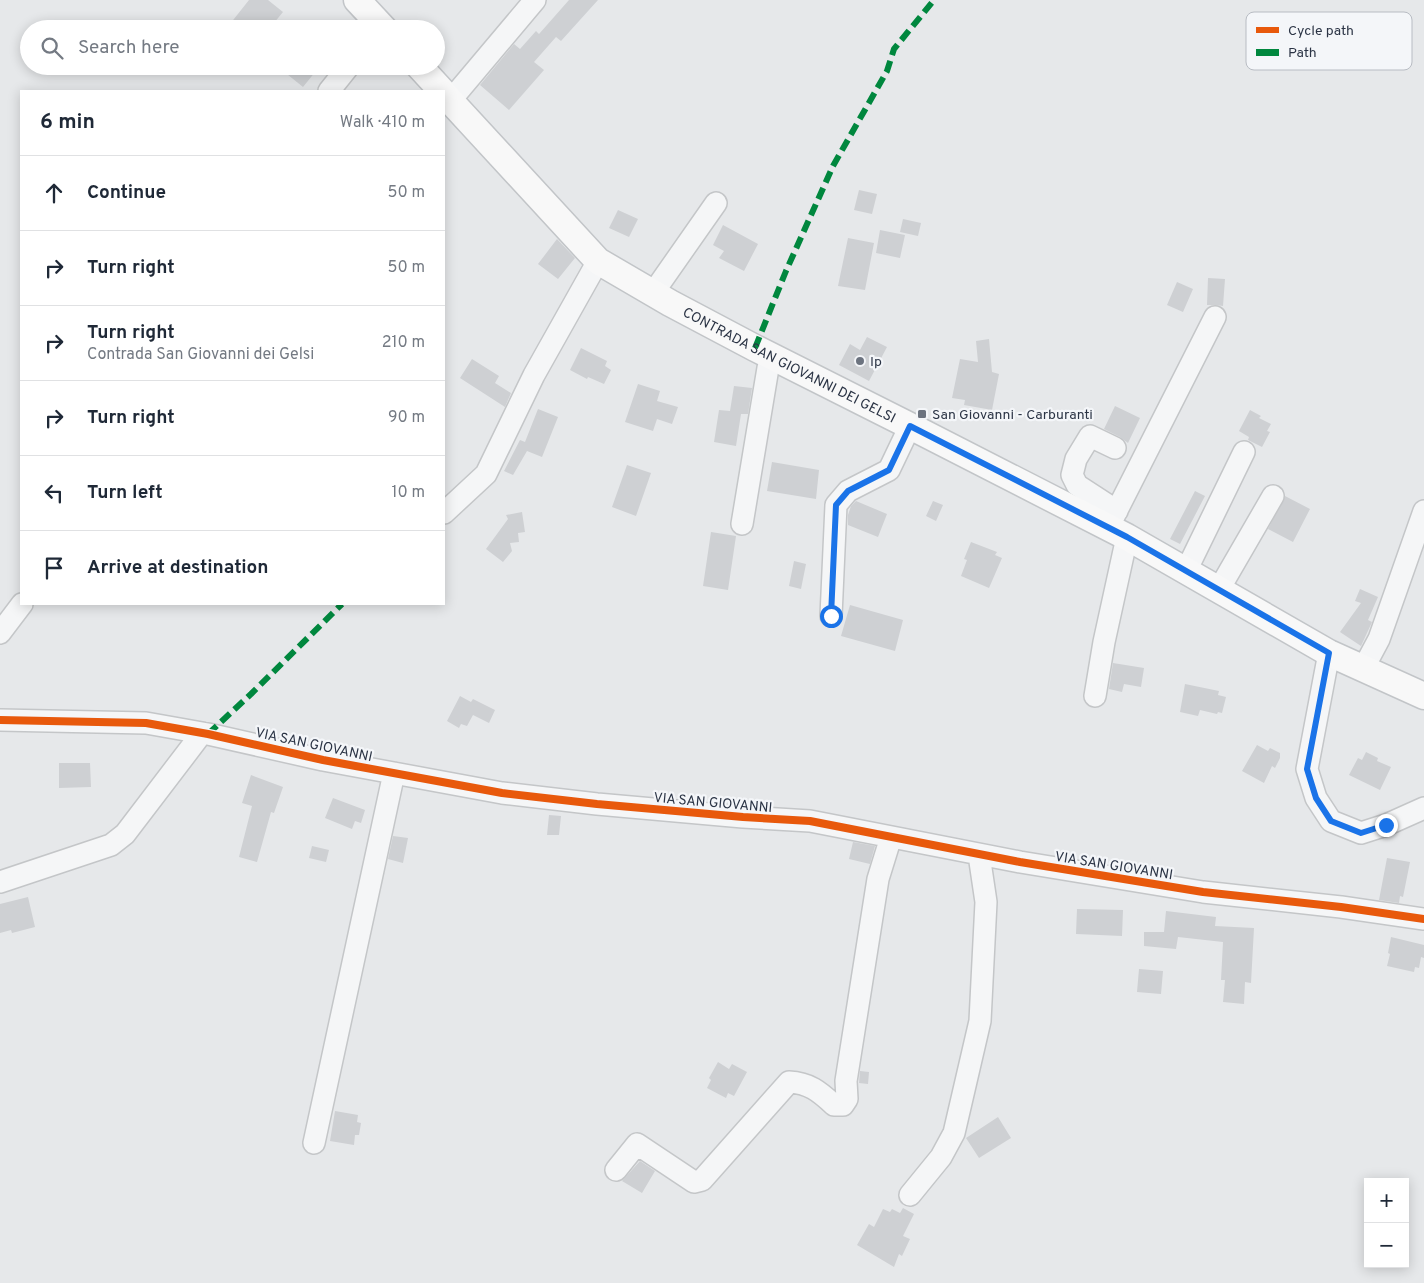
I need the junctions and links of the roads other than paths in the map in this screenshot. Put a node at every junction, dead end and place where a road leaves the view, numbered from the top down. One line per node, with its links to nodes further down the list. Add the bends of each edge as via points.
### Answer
1 (356, 0): 3 (main road)
2 (535, 0): 5 (street)
3 (374, 20)
4 (342, 75): 6 (street)
5 (436, 87)
6 (330, 90)
7 (445, 97): 9 (main road, CONTRADA SAN GIOVANNI DEI GELSI)
8 (716, 203): 10 (street)
9 (598, 261): 10 (main road, CONTRADA SAN GIOVANNI DEI GELSI); 17 (street, via 534,375 486,474)
10 (654, 293): 12 (main road, CONTRADA SAN GIOVANNI DEI GELSI)
11 (1215, 317): 20 (street)
12 (774, 358): 13 (main road, CONTRADA SAN GIOVANNI DEI GELSI); 19 (street, via 768,368)
13 (910, 426): 20 (main road, CONTRADA SAN GIOVANNI DEI GELSI); 24 (street, via 889,470 848,491 836,505)
14 (1115, 448): 20 (street, via 1090,436 1076,459 1072,476)
15 (1244, 452): 21 (street)
16 (1273, 496): 22 (street)
17 (445, 512)
18 (1424, 512): 27 (street, via 1379,639)
19 (742, 524)
20 (1117, 526): 21 (main road, CONTRADA SAN GIOVANNI DEI GELSI); 28 (street)
21 (1186, 571): 22 (main road, CONTRADA SAN GIOVANNI DEI GELSI)
22 (1218, 591): 26 (main road, CONTRADA SAN GIOVANNI DEI GELSI)
23 (21, 605): 25 (street)
24 (831, 616)
25 (0, 632)
26 (1329, 653): 27 (main road, CONTRADA SAN GIOVANNI DEI GELSI); 33 (street, via 1307,769 1316,798 1331,821 1361,833)
27 (1363, 669): 29 (main road, CONTRADA SAN GIOVANNI DEI GELSI)
28 (1095, 696)
29 (1424, 696)
30 (0, 720): 31 (street, VIA SAN GIOVANNI, via 146,723)
31 (202, 733): 32 (street, VIA SAN GIOVANNI); 36 (street, via 125,834 112,845)
32 (394, 773): 34 (street, VIA SAN GIOVANNI, via 502,793 810,822); 38 (street)
33 (1424, 808)
34 (891, 837): 35 (street, VIA SAN GIOVANNI); 39 (street, via 878,879 846,1081 847,1099 843,1105 834,1104 822,1093 802,1083 789,1082 702,1180 694,1182 637,1144)
35 (980, 854): 37 (street, VIA SAN GIOVANNI, via 1203,892); 40 (street, via 986,902 980,1021 954,1133 941,1156)
36 (0, 882)
37 (1424, 919)
38 (314, 1143)
39 (616, 1170)
40 (910, 1195)

